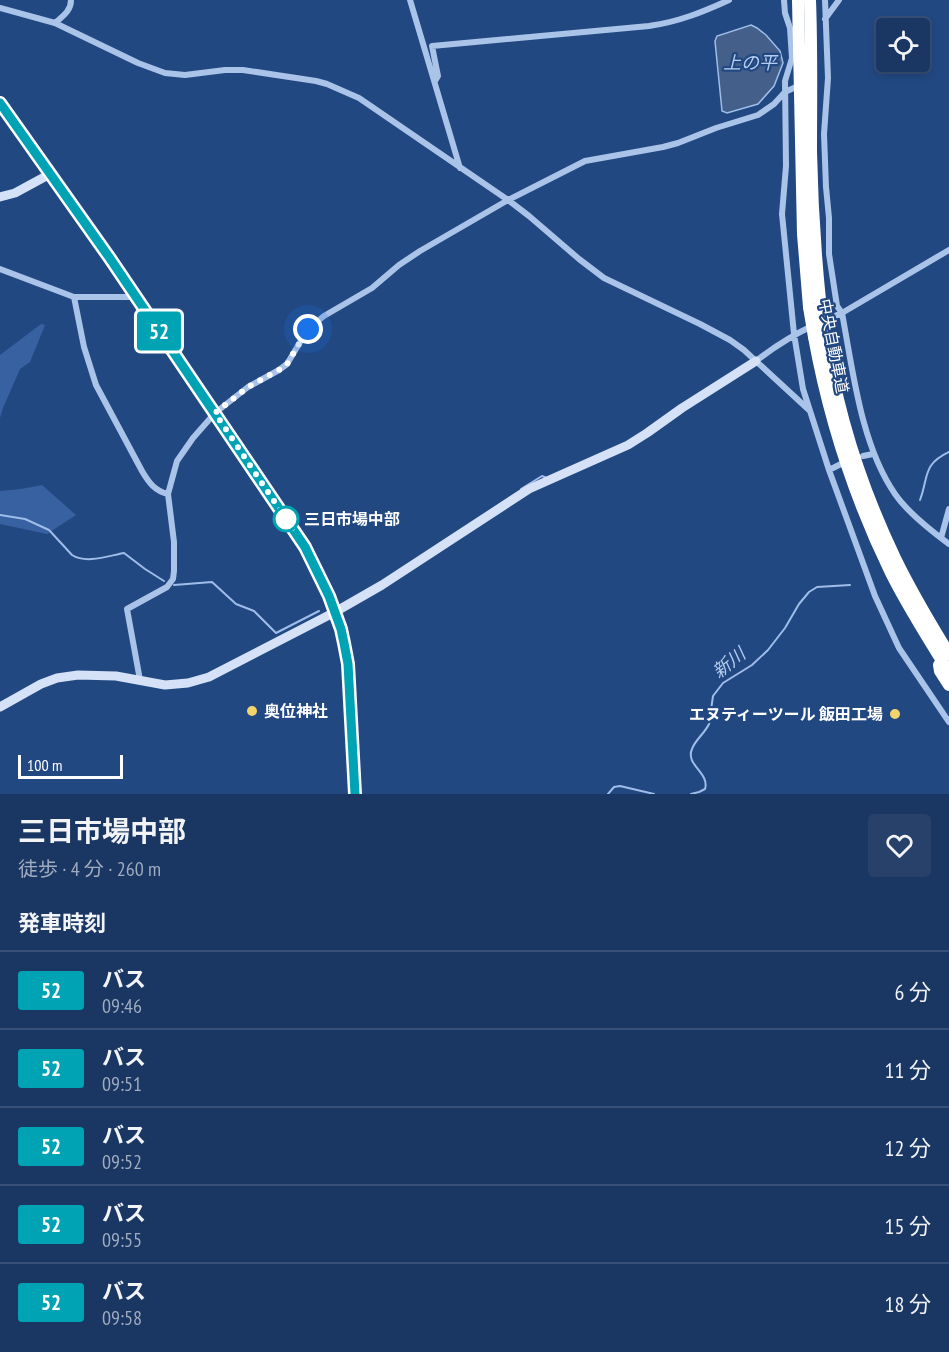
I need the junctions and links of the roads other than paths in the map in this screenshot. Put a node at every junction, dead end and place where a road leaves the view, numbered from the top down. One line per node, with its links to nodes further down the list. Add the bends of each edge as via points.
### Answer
1 (71, 0): 11 (street, via 68,11)
2 (410, 0): 14 (street)
3 (729, 0): 14 (street, via 667,24 432,46 438,76)
4 (784, 0): 16 (street, via 792,58)
5 (798, 0): 26 (highway, 中央自動車道, via 802,234)
6 (810, 0): 26 (highway, 中央自動車道)
7 (825, 0): 10 (street)
8 (839, 0): 10 (street)
9 (0, 8): 11 (street)
10 (825, 20): 12 (street)
11 (55, 23): 18 (street, via 165,73 243,70 327,84 359,98)
12 (828, 78): 13 (street); 27 (street, via 824,134 829,254 837,306)
13 (819, 80)
14 (435, 81): 18 (street)
15 (796, 87): 16 (street)
16 (785, 92): 21 (street, via 758,115 663,147 585,161); 28 (street, via 782,214)
17 (0, 103): 19 (street)
18 (460, 168): 21 (street)
19 (50, 174): 20 (street); 25 (street)
20 (0, 197)
21 (508, 200): 30 (street, via 604,278 730,340); 32 (street, via 420,251 372,288 324,316 308,329 287,364)
22 (949, 250): 27 (street)
23 (0, 268): 24 (street)
24 (74, 297): 25 (street); 37 (street, via 96,386 142,471 151,484)
25 (136, 297): 32 (street)
26 (815, 303): 29 (highway, 中央自動車道, bridge)
27 (842, 313): 28 (street); 33 (street)
28 (794, 334): 30 (street); 31 (street)
29 (819, 334): 41 (highway, 中央自動車道, via 872,505); 44 (highway, 中央自動車道, via 831,414 854,485 891,573)
30 (756, 361): 31 (street); 42 (street, via 638,439 529,489)
31 (809, 410): 36 (street)
32 (215, 413): 37 (street, via 177,462); 42 (street, via 305,547)
33 (873, 454): 34 (street); 39 (street, via 906,508)
34 (863, 456)
35 (841, 464): 36 (street)
36 (829, 470): 50 (street, via 875,596 900,648)
37 (168, 495): 47 (street, via 174,542 173,579 167,587 128,609)
38 (949, 509): 39 (street)
39 (941, 538): 40 (street)
40 (949, 544)
41 (920, 604): 43 (highway); 45 (highway, 中央自動車道)
42 (335, 612): 47 (street, via 209,677 165,685); 51 (street, via 348,664)
43 (949, 646)
44 (934, 648): 46 (highway, 中央自動車道); 48 (highway, via 940,671)
45 (949, 654)
46 (949, 672)
47 (140, 680): 49 (street, via 105,675 57,678)
48 (949, 685)
49 (0, 707)
50 (949, 722)
51 (355, 794)

